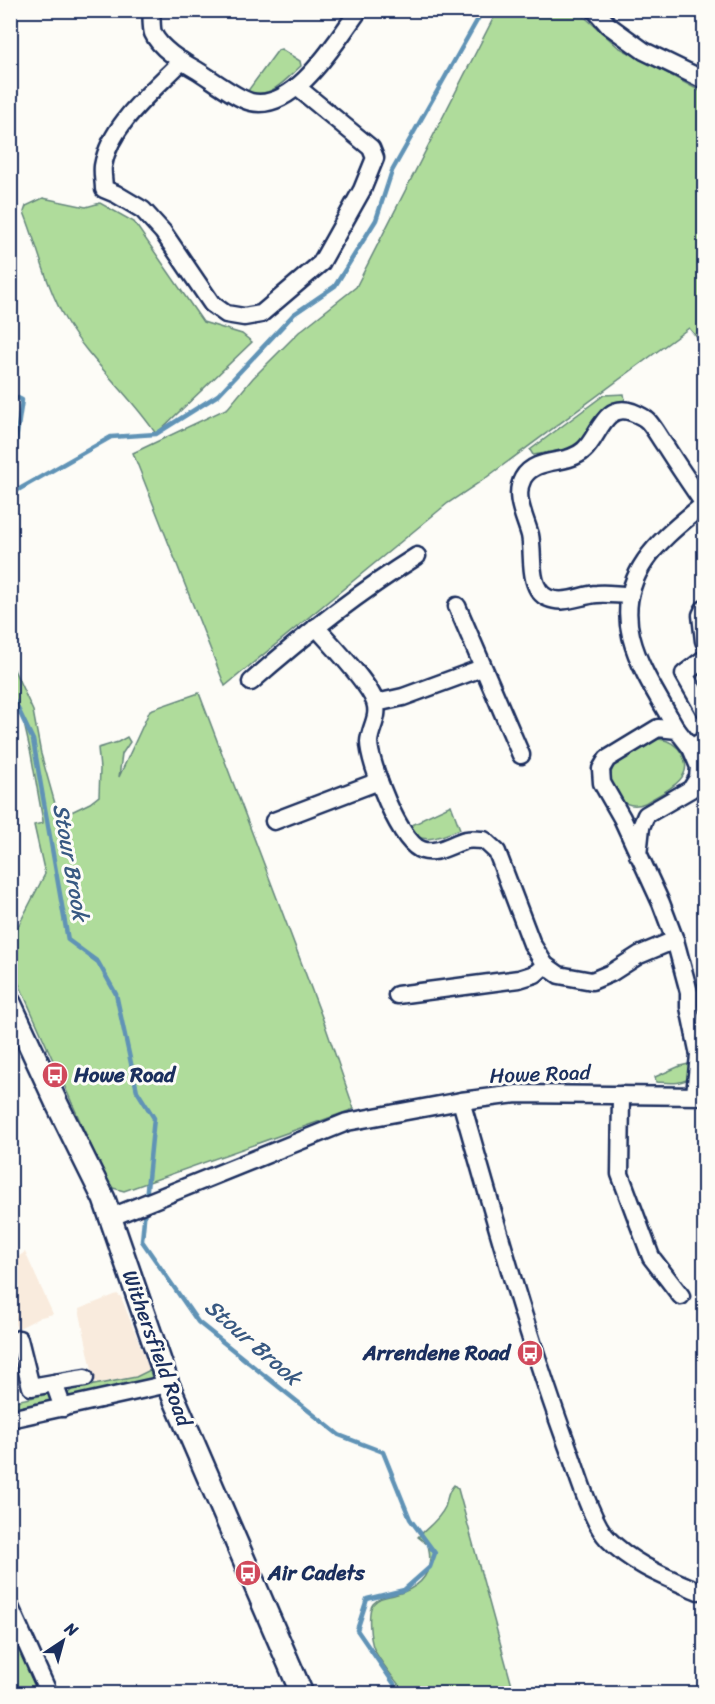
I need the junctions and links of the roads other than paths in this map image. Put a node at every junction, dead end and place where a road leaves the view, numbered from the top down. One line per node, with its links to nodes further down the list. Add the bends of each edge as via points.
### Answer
1 (151, 10): 4 (street, via 153,32)
2 (359, 10): 6 (street)
3 (595, 10): 5 (street, via 608,25 644,51)
4 (182, 61): 6 (street, via 250,102 280,98); 6 (street, via 119,126 103,167 104,189 143,210 163,232 212,304 226,314 261,314 321,263 362,190 375,158 371,148)
5 (705, 80)
6 (297, 87)
7 (704, 504): 9 (street, via 651,553); 9 (street, via 646,419 629,411 616,411 603,420 594,440 582,453 546,462 522,479 521,509 530,536 537,588 546,598 560,601 597,594)
8 (417, 556): 12 (street)
9 (629, 595): 19 (street, via 627,619 632,640)
10 (457, 606): 15 (street)
11 (705, 609): 13 (street, via 701,615)
12 (316, 627): 16 (street); 17 (street, via 368,688)
13 (705, 641)
14 (705, 659): 18 (street, via 684,674)
15 (483, 668): 17 (street); 21 (street)
16 (251, 682)
17 (376, 703): 22 (street, via 376,721 369,739 370,757)
18 (705, 709)
19 (676, 730): 20 (street); 24 (street, via 658,728 607,759 601,769 602,783)
20 (698, 744): 23 (street, via 698,778 691,789)
21 (521, 755)
22 (379, 782): 25 (street); 28 (street, via 397,822 422,850 440,850 467,839 484,840 496,852)
23 (646, 816): 24 (street); 26 (street)
24 (622, 818): 26 (street)
25 (274, 821)
26 (638, 855): 27 (street)
27 (675, 940): 28 (street, via 639,954 592,981 559,975); 32 (street, via 689,992 699,1055)
28 (544, 965): 29 (street, via 535,974 519,979)
29 (397, 995)
30 (10, 1003): 34 (street, Withersfield Road, via 104,1199)
31 (621, 1095): 32 (street, Howe Road); 33 (street, Howe Road, via 517,1094); 35 (street, via 620,1174 651,1257)
32 (700, 1095)
33 (461, 1101): 34 (street, Howe Road, via 347,1122); 42 (street, via 542,1377 590,1508 607,1538 643,1567 698,1591)
34 (109, 1218): 39 (street, Withersfield Road)
35 (681, 1296)
36 (19, 1339): 38 (street, via 31,1387)
37 (85, 1378): 38 (street)
38 (54, 1383): 40 (street)
39 (168, 1384): 40 (street); 45 (street, Withersfield Road)
40 (63, 1407): 41 (street)
41 (10, 1419)
42 (705, 1590)
43 (10, 1607): 44 (street)
44 (50, 1694)
45 (302, 1694)

